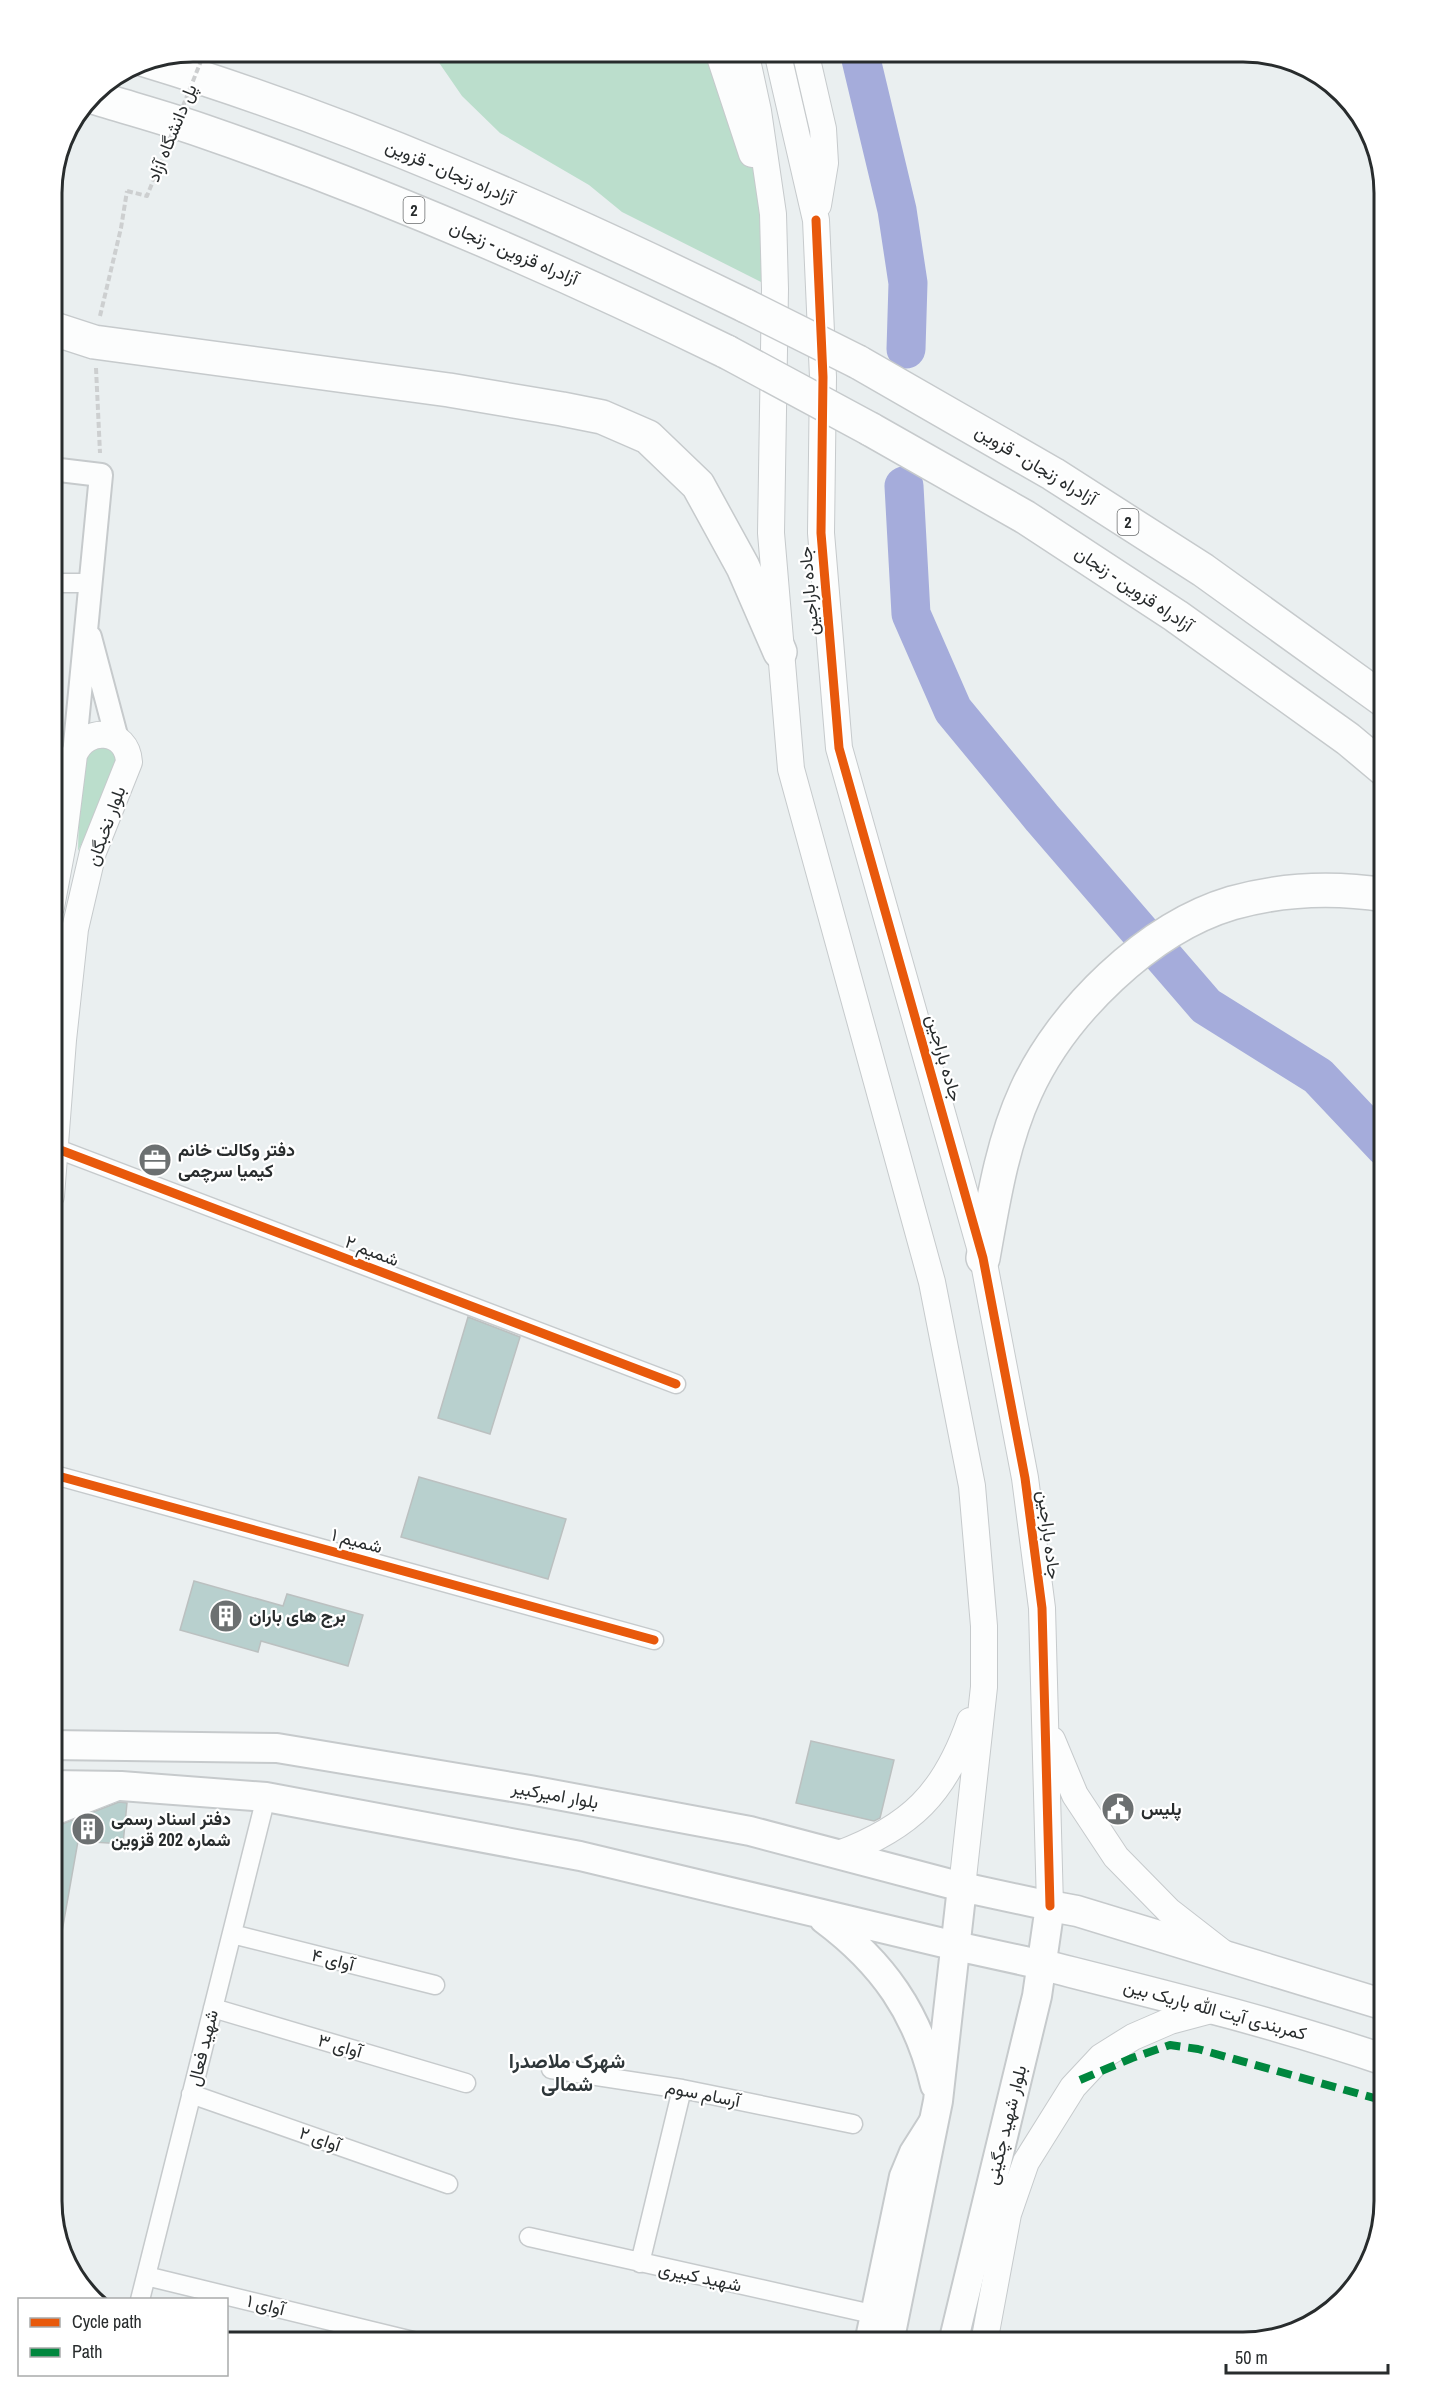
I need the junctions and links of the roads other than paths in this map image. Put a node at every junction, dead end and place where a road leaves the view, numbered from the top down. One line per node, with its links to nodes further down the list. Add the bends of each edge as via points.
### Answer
1 (722, 62): 7 (main road, جاده باراجین)
2 (747, 62): 7 (main road, جاده باراجین)
3 (780, 62): 8 (main road, جاده باراجین)
4 (808, 62): 8 (main road, جاده باراجین, via 823,129 825,163)
5 (162, 65): 15 (highway, آزادراه زنجان - قزوین / 2, bridge, via 409,153 619,244 858,362 1053,474 1203,570)
6 (101, 99): 18 (highway, آزادراه قزوین - زنجان / 2, bridge, via 202,131 388,199 599,290 727,352 1025,517 1167,610)
7 (773, 214): 14 (main road, جاده باراجین, via 771,533)
8 (816, 220): 23 (main road, جاده باراجین, via 823,377 821,533 839,748)
9 (62, 332): 14 (highway, via 94,342 562,409 602,417 648,437 698,485 743,567)
10 (62, 470): 12 (street, via 101,475)
11 (62, 583): 12 (street)
12 (89, 583): 13 (street)
13 (86, 618): 16 (street); 17 (street)
14 (780, 652): 27 (main road, جاده باراجین, via 791,769 934,1294 972,1486 984,1626)
15 (1374, 693)
16 (117, 739): 17 (main road, via 105,734 92,735); 21 (main road, بلوار نخبگان, via 128,756 128,769 93,852)
17 (66, 759): 19 (main road, بلوار نخبگان)
18 (1374, 761)
19 (62, 848)
20 (1374, 893): 23 (highway, via 1288,891 1231,904 1178,927 1138,954 1098,990 1064,1027 1026,1091 995,1191)
21 (62, 1009)
22 (62, 1151): 24 (street, شمیم ۲)
23 (983, 1258): 28 (main road, جاده باراجین, via 1025,1478 1042,1608)
24 (676, 1384)
25 (62, 1477): 26 (street, شمیم ۱)
26 (654, 1640)
27 (984, 1687): 34 (main road, via 960,1750 923,1805 870,1843); 35 (main road, جاده باراجین)
28 (1046, 1726): 36 (main road, جاده باراجین); 40 (main road, via 1075,1795 1116,1857 1169,1911)
29 (62, 1745): 34 (main road, بلوار امیرکبیر, via 277,1748 750,1831)
30 (62, 1785): 31 (main road)
31 (121, 1786): 32 (main road); 33 (main road)
32 (266, 1797): 37 (main road, via 580,1856); 38 (street, شهید فعال)
33 (62, 1809)
34 (839, 1854): 35 (main road, بلوار امیرکبیر)
35 (962, 1887): 36 (main road, بلوار امیرکبیر); 39 (main road, جاده باراجین)
36 (1050, 1906): 40 (highway); 41 (main road, بلوار شهید چگینی)
37 (815, 1912): 39 (main road); 51 (main road, via 852,1940 884,1974 910,2012 928,2055)
38 (232, 1934): 42 (street, آوای ۴); 44 (street, شهید فعال)
39 (956, 1946): 41 (main road); 51 (main road)
40 (1228, 1957): 43 (highway)
41 (1043, 1965): 45 (highway, کمربندی آیت الله باریک بین); 62 (main road, بلوار شهید چگینی)
42 (435, 1986)
43 (1374, 2001)
44 (213, 2008): 48 (street, آوای ۳); 50 (street, شهید فعال)
45 (1215, 2009): 46 (highway, کمربندی آیت الله باریک بین); 63 (main road, via 1170,2021 1132,2037 1101,2057 1072,2087 1026,2162 1008,2214)
46 (1374, 2057)
47 (551, 2069): 49 (street, آرسام سوم)
48 (466, 2083)
49 (682, 2089): 52 (street, آرسام سوم); 55 (street)
50 (191, 2094): 53 (street, آوای ۲); 56 (street, شهید فعال)
51 (937, 2107): 58 (street, via 901,2176); 61 (main road)
52 (853, 2124)
53 (448, 2184)
54 (529, 2237): 55 (street, شهید کبیری)
55 (640, 2263): 58 (street, شهید کبیری)
56 (146, 2276): 57 (street, شهید فعال); 59 (street, آوای ۱)
57 (140, 2298)
58 (872, 2314): 60 (street)
59 (376, 2332)
60 (868, 2332)
61 (891, 2332)
62 (957, 2332)
63 (986, 2332)

